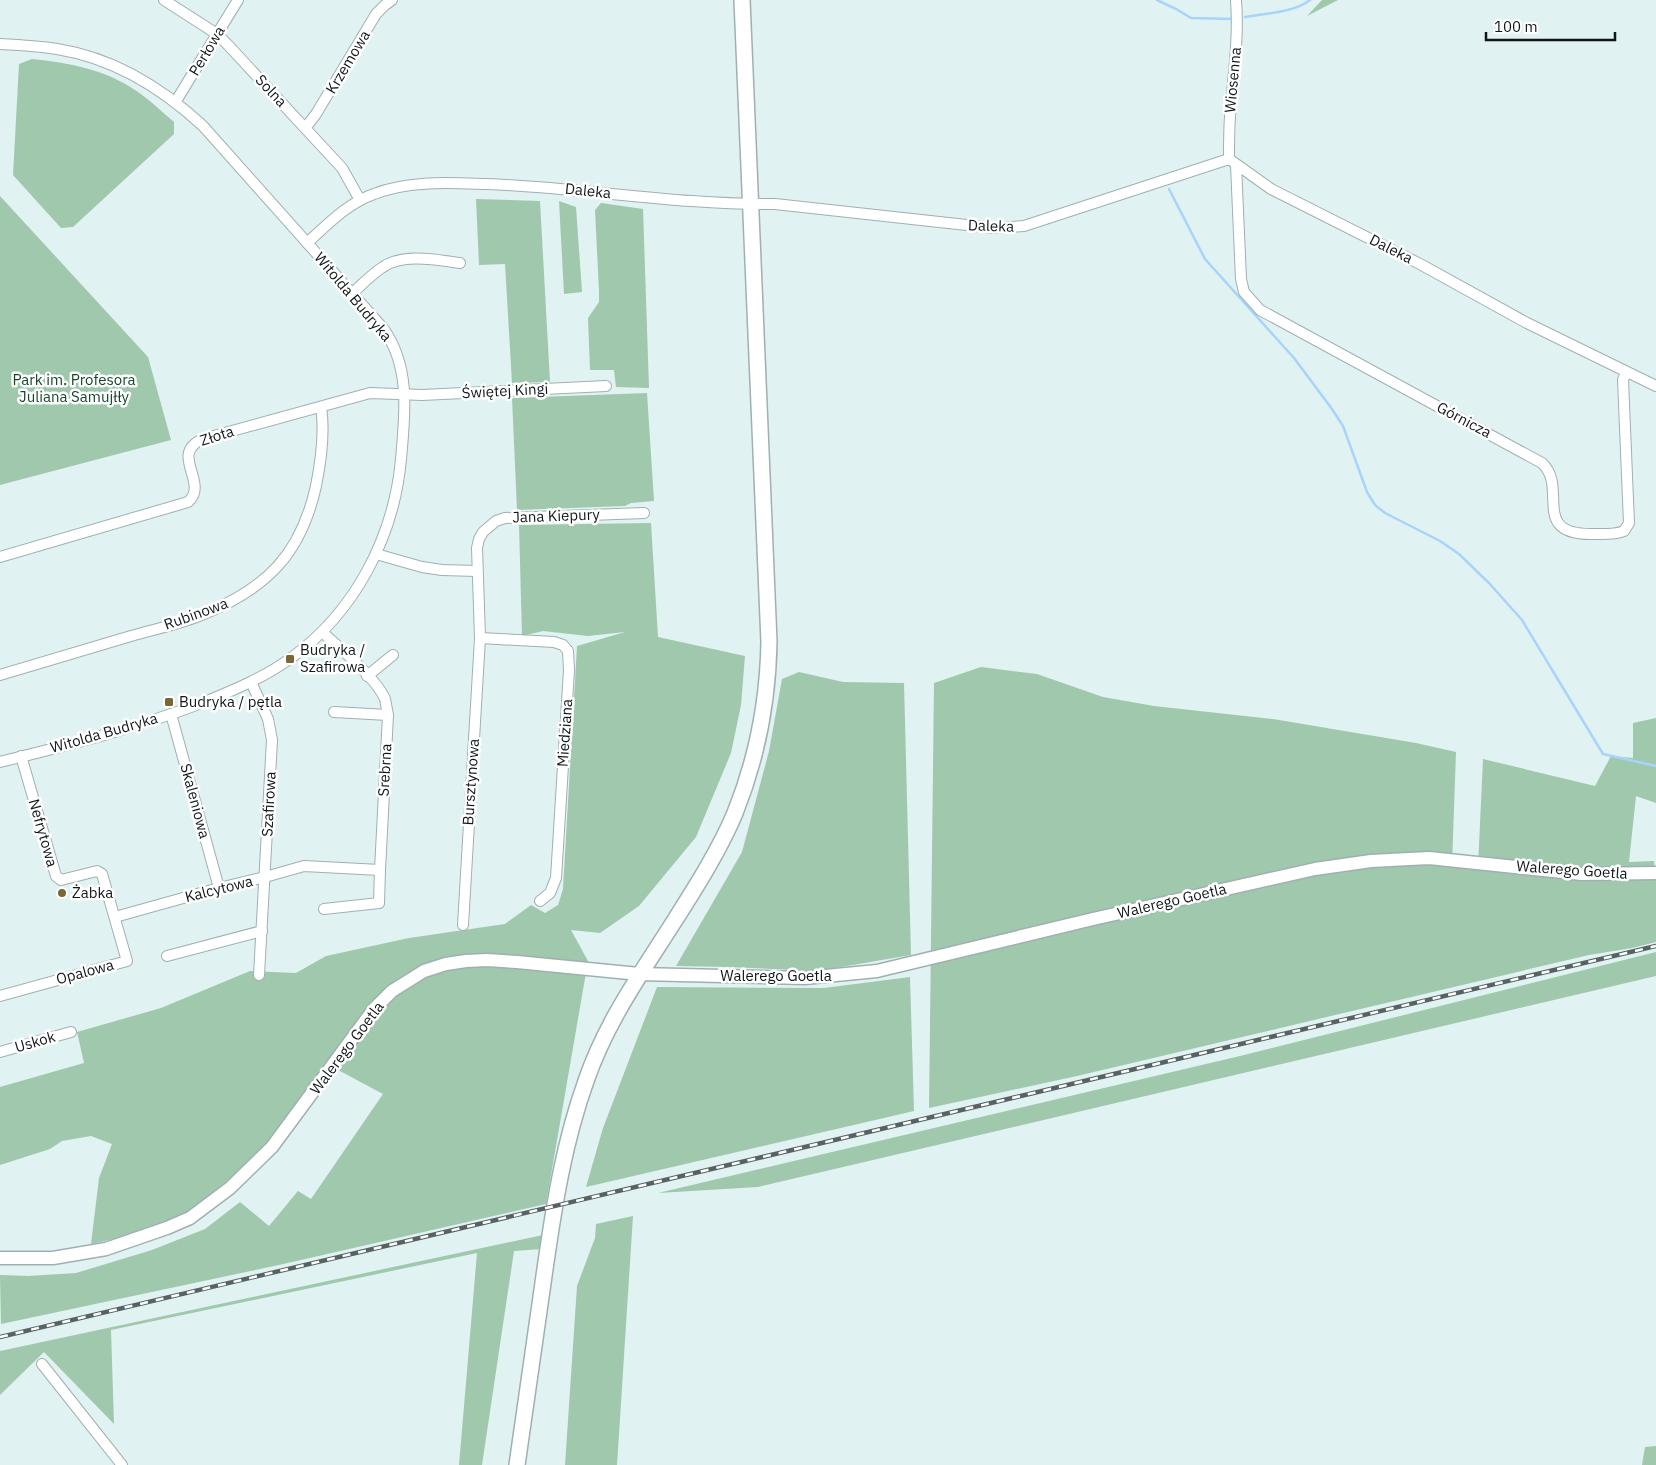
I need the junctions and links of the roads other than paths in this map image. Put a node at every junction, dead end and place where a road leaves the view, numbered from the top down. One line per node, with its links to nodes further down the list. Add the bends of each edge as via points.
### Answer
1 (164, 0): 6 (street, Solna)
2 (238, 0): 6 (street, Perłowa)
3 (392, 0): 9 (street, Krzemowa, via 376,14)
4 (742, 0): 12 (main road)
5 (1236, 0): 10 (street, Wiosenna, via 1237,45 1230,117)
6 (217, 34): 8 (street, Perłowa); 9 (street, Solna)
7 (0, 44): 8 (street, Witolda Budryka, via 56,48 88,56 133,73)
8 (176, 101): 13 (street, Witolda Budryka, via 203,126)
9 (306, 127): 11 (street, Solna, via 342,168)
10 (1232, 162): 12 (street, Daleka, via 1010,228); 16 (street, Daleka, via 1271,189); 16 (street, Górnicza, via 1241,279 1244,292 1254,304 1542,463 1550,472 1554,516 1570,532 1617,533 1627,526 1623,380)
11 (360, 200): 12 (street, Daleka, via 397,187 472,184); 13 (street, Daleka, via 340,213)
12 (750, 204): 46 (main road, via 769,642 762,720 753,760 723,837)
13 (307, 243): 15 (street, Witolda Budryka)
14 (460, 263): 15 (street, via 433,259 394,261 382,267)
15 (353, 293): 19 (street, Witolda Budryka, via 391,340 401,364)
16 (1626, 372): 18 (street, Daleka)
17 (606, 386): 19 (street, Świętej Kingi)
18 (1656, 386)
19 (404, 394): 20 (street, Złota, via 370,393); 22 (street, Witolda Budryka, via 399,478)
20 (321, 407): 23 (street, Złota, via 203,438 194,444 188,459 195,491 188,502); 28 (street, Rubinowa, via 324,421 319,474 312,504 289,552 265,580 240,598 202,615)
21 (644, 512): 24 (street, Jana Kiepury, via 527,516 496,521 479,539)
22 (376, 554): 24 (street, via 422,567); 25 (street, Witolda Budryka, via 348,601)
23 (0, 557)
24 (477, 571): 26 (street, Jana Kiepury)
25 (322, 632): 29 (street, Srebrna); 30 (street, Witolda Budryka, via 290,659)
26 (480, 638): 40 (street, Miedziana, via 548,641 563,645 568,651 556,878 550,892); 43 (street, Bursztynowa)
27 (393, 655): 29 (street)
28 (0, 675)
29 (367, 676): 33 (street, Srebrna, via 385,700)
30 (251, 682): 32 (street, Witolda Budryka); 38 (street, Szafirowa, via 268,719 272,740)
31 (334, 712): 33 (street)
32 (171, 714): 34 (street, Witolda Budryka); 39 (street, Skaleniowa)
33 (388, 715): 36 (street, Srebrna)
34 (21, 756): 35 (street, Witolda Budryka); 42 (street, Nefrytowa, via 56,876 61,880 100,872)
35 (0, 762)
36 (380, 870): 38 (street, Kalcytowa, via 299,867); 41 (street, Srebrna, via 378,903)
37 (1656, 873): 46 (street, Walerego Goetla, via 1582,874 1428,858 1371,861 1316,869 877,971 806,978)
38 (265, 878): 39 (street, Kalcytowa); 44 (street, Szafirowa)
39 (219, 888): 42 (street, Kalcytowa)
40 (540, 900)
41 (324, 909)
42 (115, 917): 48 (street, Opalowa, via 127,961)
43 (462, 925)
44 (262, 931): 45 (street); 47 (street, Szafirowa)
45 (167, 956)
46 (639, 974): 51 (street, Walerego Goetla, via 487,960 446,964 424,971 392,991 374,1009 272,1147 230,1188 190,1218 106,1249 53,1258); 54 (main road, via 594,1059 569,1137 556,1194)
47 (259, 975)
48 (0, 996)
49 (71, 1032): 50 (street, Uskok)
50 (0, 1052)
51 (0, 1258)
52 (42, 1364): 53 (street)
53 (122, 1465)
54 (517, 1465)

